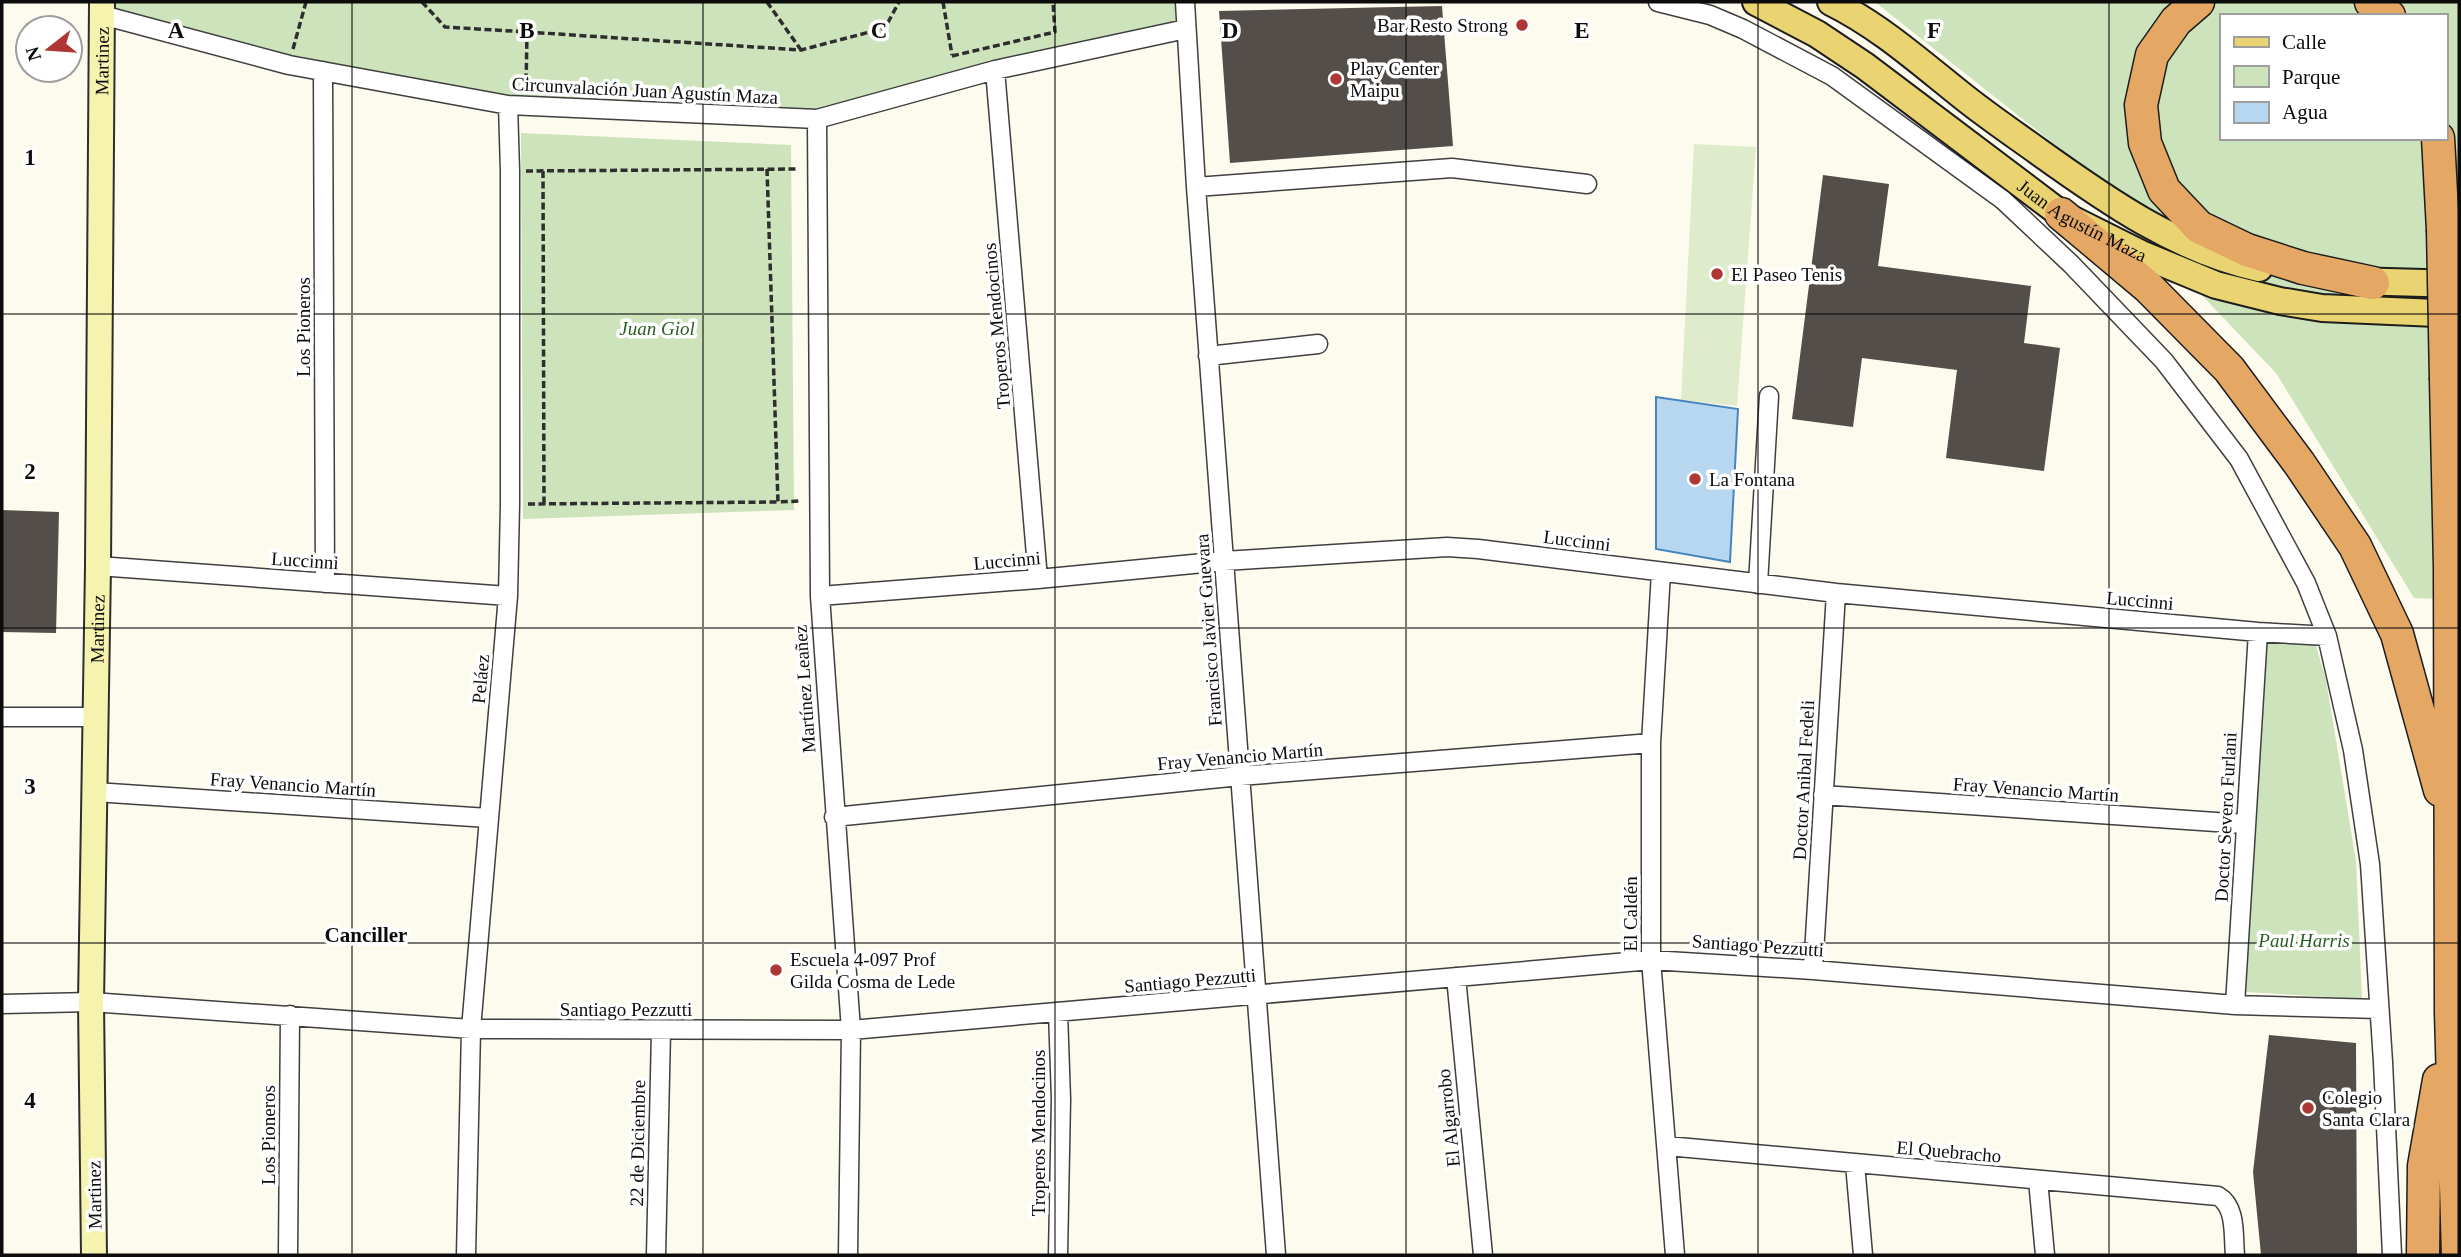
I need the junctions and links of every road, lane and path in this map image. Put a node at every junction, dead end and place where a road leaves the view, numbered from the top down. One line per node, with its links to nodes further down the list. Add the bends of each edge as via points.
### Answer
1 (306, 2): 19 (path)
2 (422, 2): 16 (path, via 445,27)
3 (767, 2): 17 (path)
4 (899, 2): 17 (path, via 885,28)
5 (943, 2): 18 (path)
6 (1053, 2): 18 (path, via 1055,32)
7 (1185, 2): 15 (street, Francisco Javier Guevara)
8 (1658, 2): 51 (street, via 1743,29 1832,76 2003,200 2071,264 2164,361 2239,459 2306,583)
9 (1756, 2): 32 (main road, Juan Agustín Maza, via 1865,65)
10 (1831, 2): 33 (main road, Juan Agustín Maza, via 1889,37 1981,110 2143,223 2251,266)
11 (2197, 2): 33 (highway, via 2176,21 2152,55 2141,105 2144,143 2164,190 2199,227 2247,250)
12 (2371, 2): 14 (highway)
13 (102, 8): 19 (street, Circunvalación Juan Agustín Maza); 42 (street, Martinez)
14 (2386, 14)
15 (1186, 29): 20 (street, Circunvalación Juan Agustín Maza); 31 (street, Francisco Javier Guevara)
16 (527, 32): 17 (path); 23 (path)
17 (801, 50)
18 (952, 55): 22 (path)
19 (289, 65): 21 (street, Circunvalación Juan Agustín Maza)
20 (995, 70): 22 (street, Circunvalación Juan Agustín Maza); 44 (street, Troperos Mendocinos)
21 (323, 71): 23 (street, Circunvalación Juan Agustín Maza); 45 (street, Los Pioneros)
22 (957, 80): 24 (street, Circunvalación Juan Agustín Maza)
23 (517, 105): 24 (street, Circunvalación Juan Agustín Maza); 28 (street, Peláez)
24 (817, 119): 27 (street, Martínez Leañez)
25 (2438, 140): 61 (highway, bridge, via 2450,568)
26 (767, 169): 27 (path); 29 (path); 40 (path)
27 (816, 169): 39 (street, Martínez Leañez)
28 (510, 170): 29 (path); 48 (street, Peláez)
29 (543, 171): 40 (path, via 544,504)
30 (1587, 184): 31 (street, via 1452,168)
31 (1196, 187): 37 (street, Francisco Javier Guevara)
32 (2061, 214): 35 (main road, Juan Agustín Maza, via 2216,285 2322,309); 61 (highway, via 2148,286 2229,369 2355,546 2397,634)
33 (2373, 283): 34 (main road, Juan Agustín Maza)
34 (2459, 284)
35 (2459, 314)
36 (1318, 344): 37 (street)
37 (1208, 356): 41 (street, Francisco Javier Guevara)
38 (1769, 396): 46 (street)
39 (818, 500): 40 (path); 49 (street, Martínez Leañez)
40 (778, 502)
41 (1224, 561): 43 (street, Luccinni, via 1447,547); 44 (street, Luccinni); 55 (street, Francisco Javier Guevara)
42 (98, 566): 45 (street, Luccinni); 53 (street, Martinez)
43 (1661, 572): 46 (street, Luccinni); 54 (street, El Caldén)
44 (1038, 579): 49 (street, Luccinni)
45 (325, 583): 48 (street, Luccinni)
46 (1758, 584): 47 (street, Luccinni)
47 (1836, 593): 50 (street, Luccinni); 57 (street, Doctor Anibal Fedeli)
48 (508, 596): 59 (street, Peláez)
49 (820, 596): 58 (street, Martínez Leañez)
50 (2258, 632): 51 (street, Luccinni); 60 (street, Doctor Severo Furlani)
51 (2327, 636): 69 (street, via 2353,750 2370,864)
52 (2, 717): 53 (street)
53 (95, 717): 56 (street, Martinez)
54 (1651, 743): 55 (street, Fray Venancio Martín); 62 (street, El Caldén)
55 (1240, 776): 58 (street, Fray Venancio Martín); 65 (street, Francisco Javier Guevara)
56 (95, 792): 59 (street, Fray Venancio Martín); 66 (street, Martinez)
57 (1824, 795): 60 (street, Fray Venancio Martín); 63 (street, Doctor Anibal Fedeli)
58 (834, 817): 74 (street, Martínez Leañez)
59 (488, 818): 73 (street, Peláez)
60 (2245, 824): 68 (street, Doctor Severo Furlani)
61 (2450, 830): 71 (highway)
62 (1651, 960): 63 (street, Santiago Pezzutti); 64 (street, Santiago Pezzutti); 76 (street, El Caldén)
63 (1813, 970): 68 (street, Santiago Pezzutti)
64 (1456, 976): 65 (street, Santiago Pezzutti); 86 (street, El Algarrobo)
65 (1257, 995): 70 (street, Santiago Pezzutti); 85 (street, Francisco Javier Guevara)
66 (92, 1002): 67 (street, Santiago Pezzutti); 72 (street, Santiago Pezzutti); 79 (street, Martinez)
67 (2, 1004)
68 (2235, 1004): 69 (street, Santiago Pezzutti)
69 (2379, 1009): 91 (street)
70 (1058, 1012): 74 (street, Santiago Pezzutti); 84 (street, Troperos Mendocinos)
71 (2451, 1013): 92 (highway, via 2424,1166); 93 (highway)
72 (290, 1015): 73 (street, Santiago Pezzutti); 80 (street, Los Pioneros)
73 (471, 1029): 75 (street, Santiago Pezzutti); 81 (street, Peláez)
74 (851, 1030): 75 (street, Santiago Pezzutti); 83 (street, Martínez Leañez)
75 (661, 1031): 82 (street, 22 de Diciembre)
76 (1667, 1146): 77 (street, El Quebracho); 87 (street, El Caldén)
77 (1855, 1164): 78 (street, El Quebracho); 88 (street)
78 (2038, 1180): 89 (street); 90 (street, El Quebracho, via 2218,1196 2231,1212)
79 (94, 1255)
80 (288, 1255)
81 (466, 1255)
82 (656, 1255)
83 (848, 1255)
84 (1058, 1255)
85 (1276, 1255)
86 (1483, 1255)
87 (1675, 1255)
88 (1863, 1255)
89 (2045, 1255)
90 (2235, 1255)
91 (2392, 1255)
92 (2423, 1255)
93 (2458, 1255)

